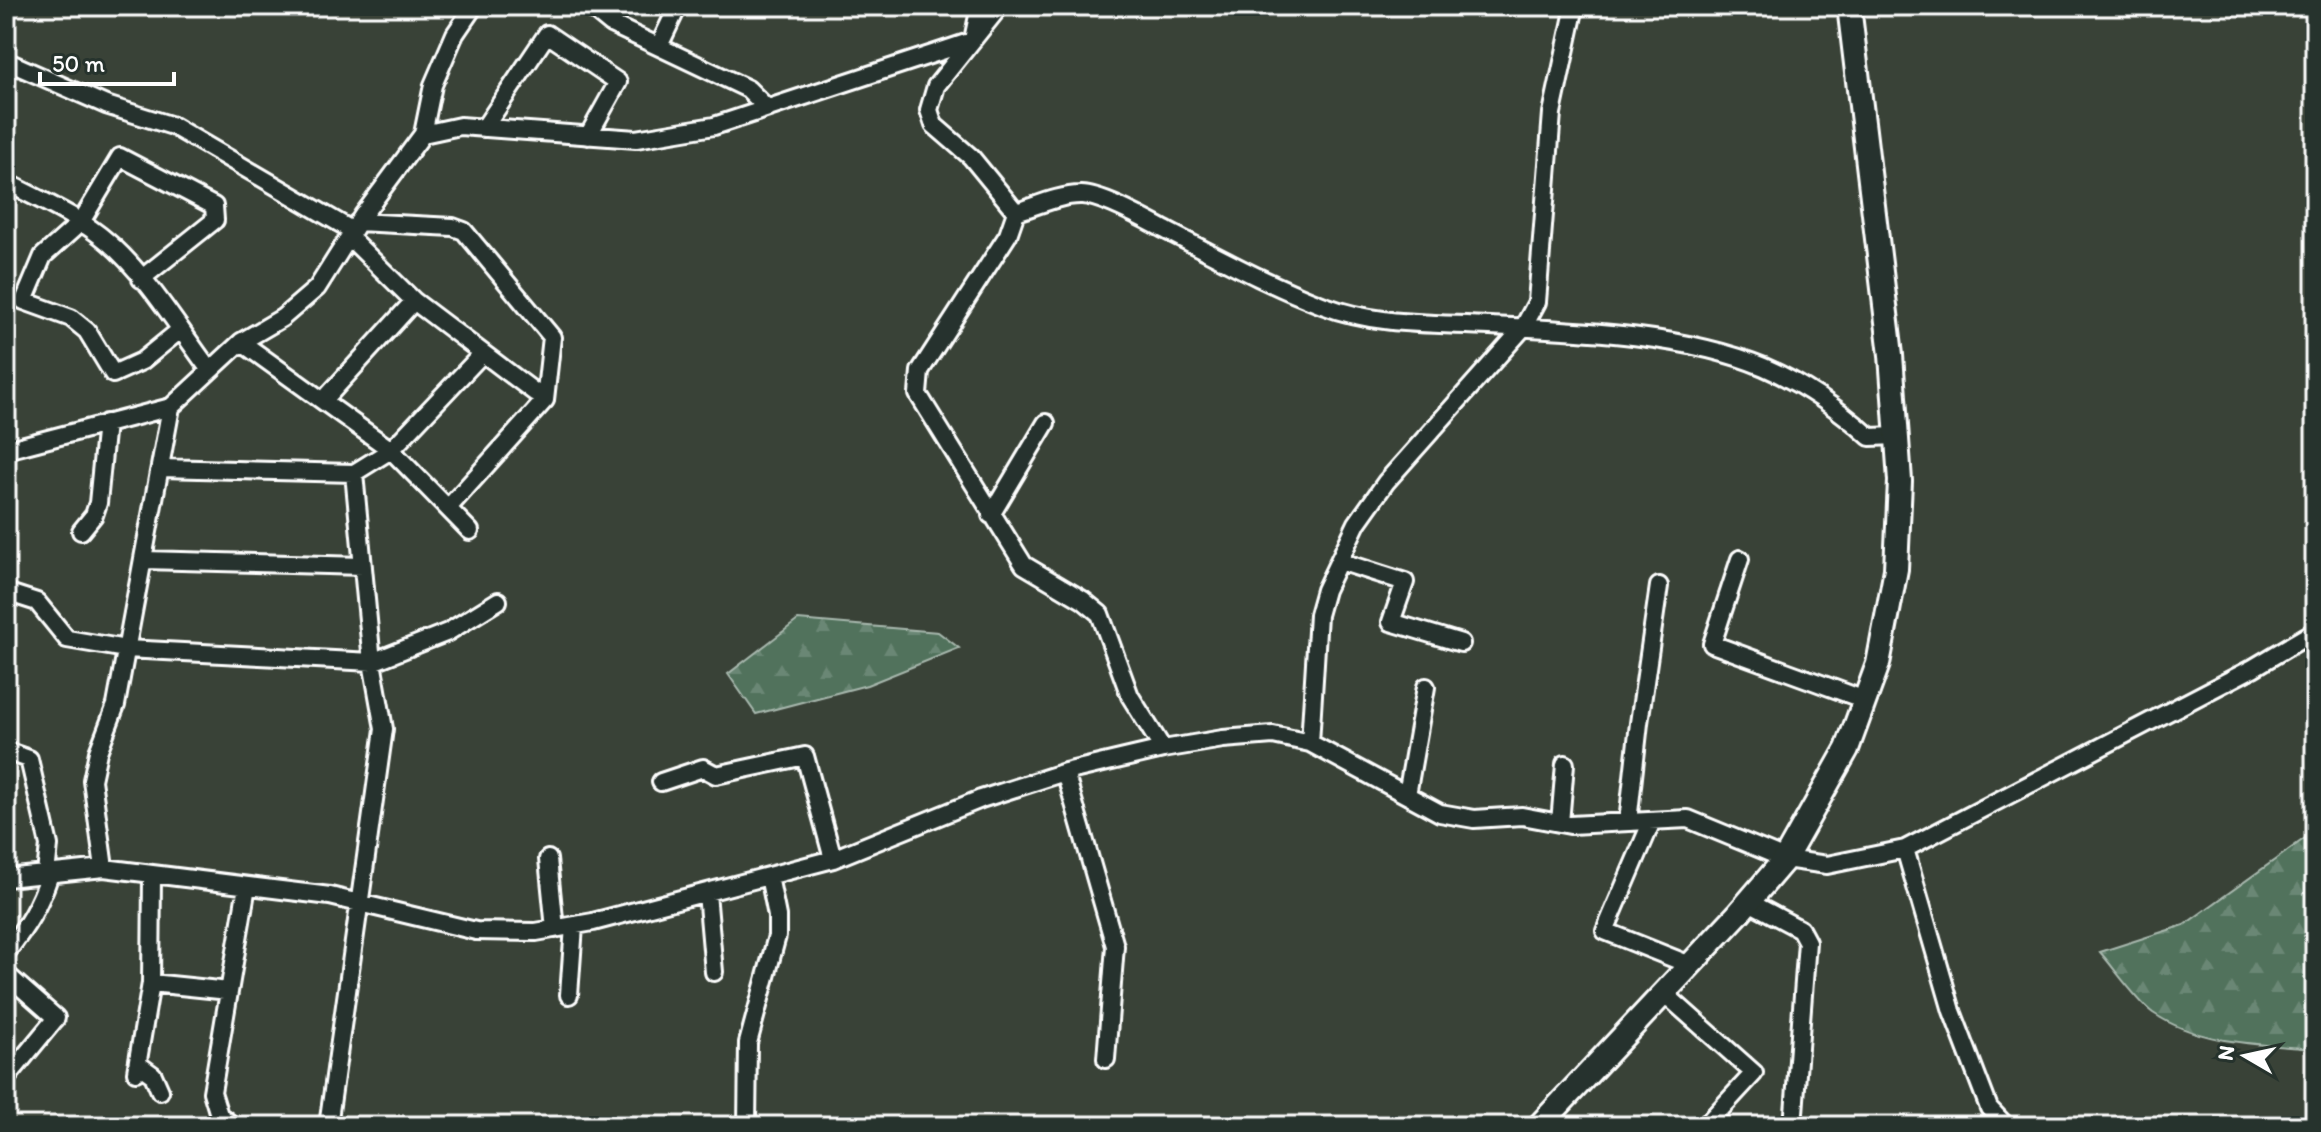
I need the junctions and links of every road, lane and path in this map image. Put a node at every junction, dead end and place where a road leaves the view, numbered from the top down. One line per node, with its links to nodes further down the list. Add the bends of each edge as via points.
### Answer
1 (474, 6): 13 (street, via 433,85)
2 (589, 6): 9 (street, via 611,24)
3 (678, 6): 9 (street)
4 (980, 6): 8 (street)
5 (1000, 6): 8 (street)
6 (1575, 6): 21 (street, via 1552,113 1537,302)
7 (1849, 6): 31 (street)
8 (972, 41): 11 (street); 16 (street, via 936,86 929,110 934,125 971,157)
9 (659, 46): 11 (street, via 748,89)
10 (6, 61): 18 (street, via 106,105 173,126)
11 (766, 107): 14 (street, via 714,126 636,139)
12 (484, 128): 13 (street, via 460,126); 14 (street); 14 (street, via 547,34 618,82)
13 (423, 134): 18 (street)
14 (588, 136)
15 (6, 182): 17 (street)
16 (1016, 212): 21 (street, via 1079,194 1093,196 1326,307 1402,323); 37 (street, via 1008,235 920,371 918,394)
17 (81, 222): 19 (street, via 110,243); 19 (street, via 120,157 214,206 215,220); 22 (street, via 43,256 24,301 71,318 87,331 113,374 142,361)
18 (354, 230): 20 (street); 23 (street, via 317,288 282,318); 26 (street, via 464,231 552,337)
19 (141, 279): 22 (street)
20 (414, 301): 24 (street); 27 (street)
21 (1523, 328): 31 (street, via 1632,337 1724,353 1765,368 1838,408 1870,437); 42 (street, via 1386,482)
22 (180, 330): 25 (street)
23 (241, 342): 25 (street); 27 (street)
24 (483, 353): 26 (street); 33 (street)
25 (209, 369): 28 (street)
26 (545, 400): 36 (street)
27 (323, 401): 33 (street)
28 (171, 407): 29 (street); 34 (street)
29 (106, 423): 32 (street); 38 (street, via 98,503)
30 (1046, 423): 37 (street)
31 (1897, 436): 52 (street, via 1896,569 1878,664)
32 (6, 450)
33 (391, 450): 35 (street); 36 (street)
34 (161, 468): 35 (street); 41 (street)
35 (354, 473): 43 (street)
36 (448, 508): 39 (street)
37 (991, 515): 54 (street, via 1024,565 1100,614 1130,696)
38 (81, 531)
39 (470, 531)
40 (1740, 559): 52 (street, via 1712,644)
41 (144, 560): 43 (street); 49 (street)
42 (1339, 561): 48 (street, via 1405,582 1391,622); 53 (street, via 1318,615)
43 (363, 566): 50 (street)
44 (1659, 586): 61 (street)
45 (6, 592): 49 (street, via 37,602 67,639)
46 (498, 601): 50 (street, via 448,632)
47 (2315, 631): 63 (street)
48 (1461, 643)
49 (126, 649): 50 (street); 67 (street, via 116,705 92,780)
50 (372, 662): 75 (street, via 384,729)
51 (1426, 687): 59 (street)
52 (1865, 700): 66 (street, via 1847,749)
53 (1310, 743): 54 (street, via 1273,735); 59 (street)
54 (1163, 749): 57 (street)
55 (6, 751): 68 (street, via 29,759 49,845)
56 (1565, 764): 62 (street)
57 (1065, 772): 65 (street, via 981,799); 86 (street, via 1115,946)
58 (661, 782): 65 (street, via 703,768 716,775 805,756)
59 (1407, 795): 62 (street, via 1440,813)
60 (1652, 821): 61 (street); 66 (street, via 1688,819); 79 (street, via 1605,931)
61 (1628, 822): 62 (street)
62 (1560, 823)
63 (1905, 849): 66 (street, via 1827,865); 95 (street, via 1952,1011 1989,1108)
64 (548, 859): 77 (street)
65 (833, 859): 70 (street)
66 (1785, 859): 74 (street)
67 (104, 868): 68 (street); 69 (street)
68 (48, 874): 71 (street); 78 (street, via 30,923)
69 (152, 876): 72 (street); 82 (street)
70 (769, 876): 73 (street); 91 (street, via 777,936 748,1043)
71 (6, 878)
72 (247, 886): 75 (street); 83 (street)
73 (707, 893): 76 (street); 80 (street)
74 (1749, 902): 79 (street); 94 (street, via 1800,929 1807,942)
75 (361, 905): 77 (street, via 476,931); 90 (street)
76 (574, 926): 77 (street); 85 (street)
77 (555, 929)
78 (6, 953)
79 (1690, 965): 84 (street)
80 (714, 972)
81 (6, 974): 87 (street, via 56,1018)
82 (151, 983): 83 (street); 88 (street, via 137,1068 153,1075)
83 (229, 991): 89 (street, via 212,1092 219,1115)
84 (1664, 993): 92 (street); 93 (street, via 1754,1073)
85 (569, 995)
86 (1106, 1059)
87 (6, 1074)
88 (160, 1091)
89 (233, 1126)
90 (328, 1126)
91 (747, 1126)
92 (1539, 1126)
93 (1705, 1126)
94 (1793, 1126)
95 (2006, 1126)

